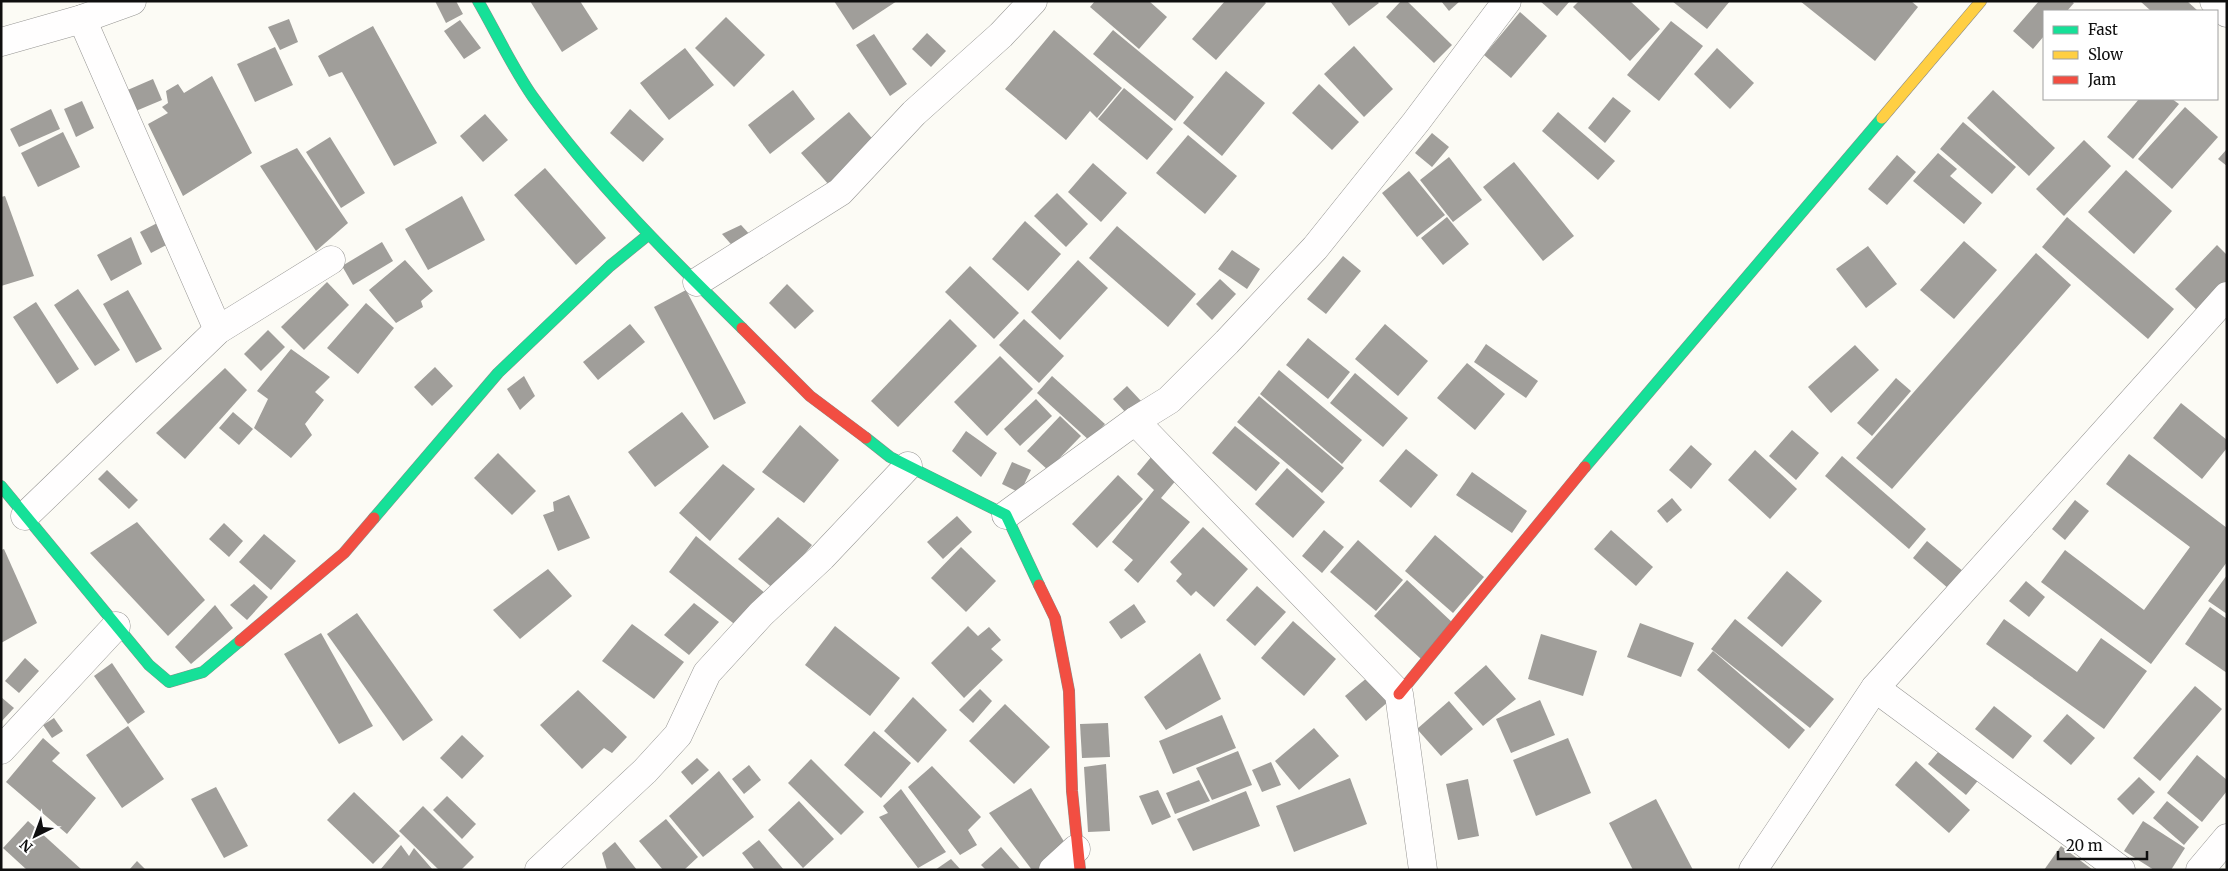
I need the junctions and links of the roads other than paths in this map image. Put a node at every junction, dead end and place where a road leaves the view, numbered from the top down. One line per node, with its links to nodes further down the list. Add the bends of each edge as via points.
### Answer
1 (132, 1): 8 (street)
2 (478, 1): 10 (street, via 532,95 580,158)
3 (1033, 1): 12 (street, via 1001,35 914,113 840,192)
4 (1507, 1): 15 (street, via 1315,248 1169,400)
5 (1981, 1): 22 (street, via 1579,474)
6 (2214, 1): 7 (street)
7 (2227, 13)
8 (82, 19): 9 (street); 14 (street)
9 (1, 42)
10 (648, 235): 12 (street); 20 (street, via 610,266 498,373 344,553 203,672 169,682 149,665)
11 (331, 260): 14 (street)
12 (697, 282): 16 (street, via 810,396 890,457)
13 (2227, 296): 21 (street)
14 (218, 330): 19 (street)
15 (1136, 421): 18 (street); 22 (street)
16 (908, 466): 18 (street); 26 (street, via 707,673 678,735 646,771)
17 (1, 486): 19 (street)
18 (1006, 515): 25 (street, via 1055,618 1069,690)
19 (26, 516): 20 (street)
20 (116, 626): 23 (street)
21 (1875, 688): 29 (street); 30 (street)
22 (1399, 694): 28 (street)
23 (1, 750)
24 (2227, 838): 31 (street)
25 (1078, 859): 27 (street)
26 (539, 870)
27 (1054, 870)
28 (1423, 870)
29 (1754, 870)
30 (2121, 870)
31 (2200, 870)

